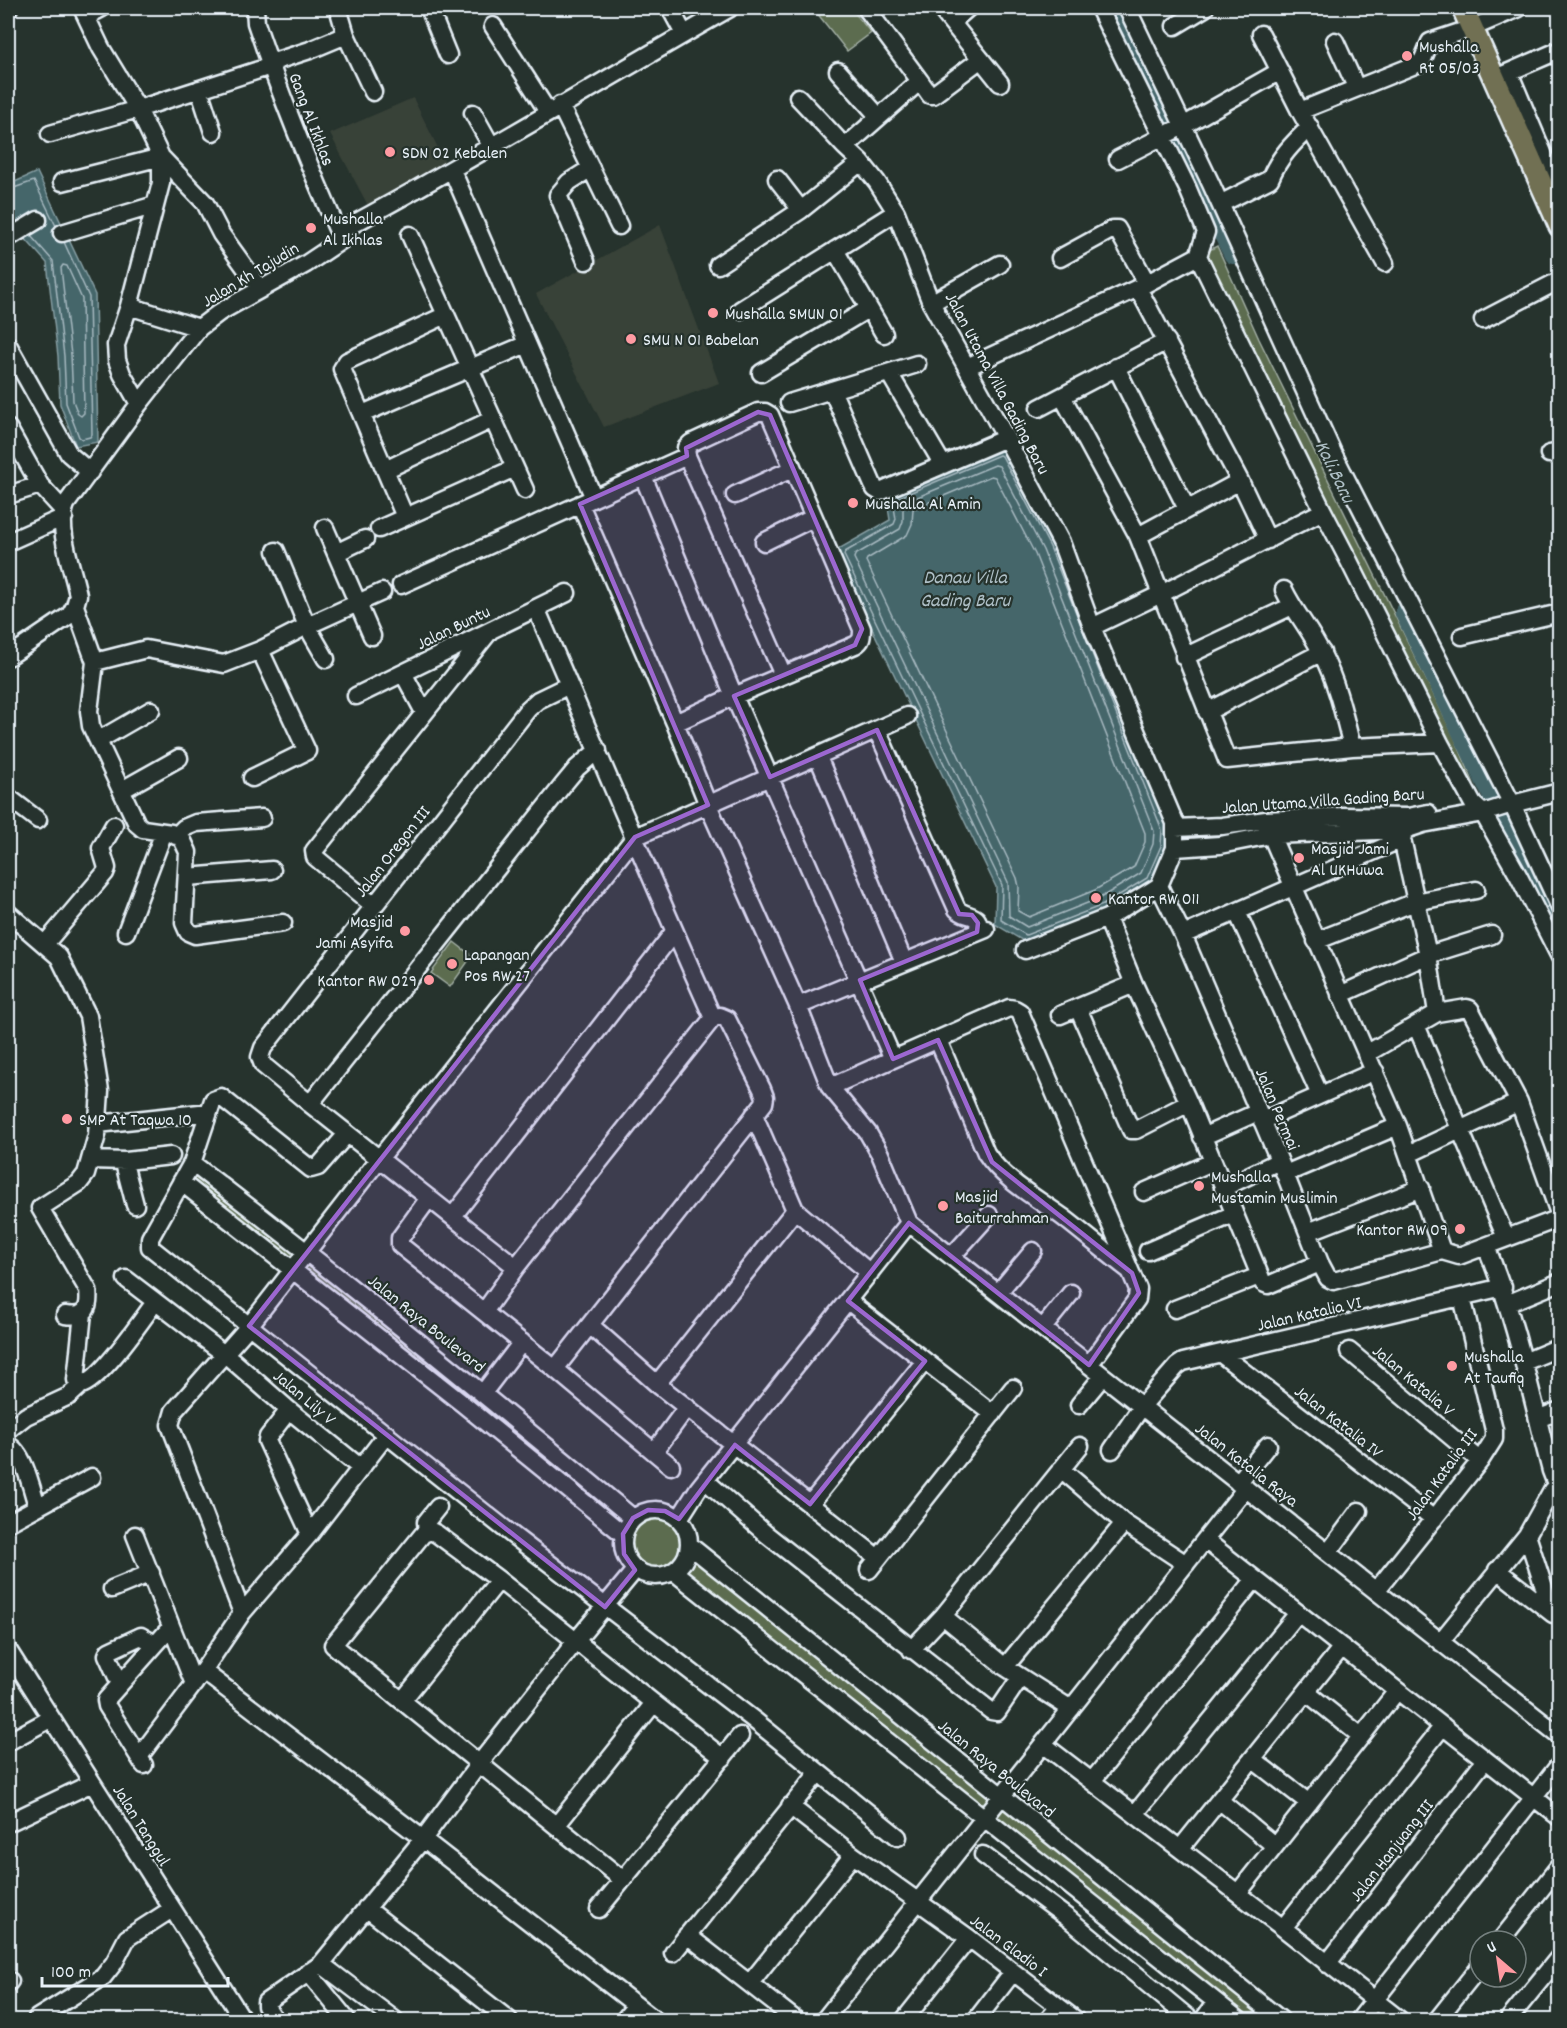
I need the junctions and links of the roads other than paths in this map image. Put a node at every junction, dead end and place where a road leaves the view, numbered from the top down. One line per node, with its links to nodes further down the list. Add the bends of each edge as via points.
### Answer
1 (102, 8): 15 (street)
2 (255, 8): 27 (street, Gang Al Ikhlas, via 256,23)
3 (338, 8): 22 (street)
4 (429, 8): 25 (street)
5 (670, 8): 20 (street)
6 (730, 8): 20 (street, Jalan Kh Tajudin)
7 (867, 8): 31 (street)
8 (940, 8): 16 (street)
9 (968, 8): 16 (street)
10 (1099, 8): 46 (street)
11 (1127, 8): 42 (street)
12 (1205, 8): 18 (street)
13 (1463, 8): 19 (main road)
14 (1519, 8): 19 (street)
15 (85, 12): 37 (street, via 101,48)
16 (952, 22): 26 (street)
17 (493, 26): 38 (street)
18 (1175, 26)
19 (1472, 28): 30 (main road); 33 (street, via 1430,42 1419,63)
20 (684, 34): 38 (street, Jalan Kh Tajudin)
21 (1261, 34): 29 (street)
22 (346, 35): 27 (street); 35 (street)
23 (1335, 41): 33 (street)
24 (1560, 50): 30 (street)
25 (448, 55)
26 (981, 59): 31 (street, via 933,95); 32 (street)
27 (271, 65): 34 (street); 68 (street, Gang Al Ikhlas)
28 (837, 71): 41 (street)
29 (1280, 71): 39 (street); 42 (street)
30 (1502, 75): 56 (street); 64 (main road)
31 (920, 81): 41 (street)
32 (1000, 82)
33 (1356, 87): 39 (street)
34 (199, 89): 37 (street); 44 (street)
35 (373, 92)
36 (798, 97): 48 (street, Jalan Utama Villa Gading Baru)
37 (138, 109): 45 (street); 49 (street)
38 (554, 109): 47 (street, Jalan Kh Tajudin); 52 (street)
39 (1300, 111): 43 (street)
40 (473, 113): 47 (street)
41 (879, 117): 48 (street)
42 (1183, 126): 46 (street); 59 (street)
43 (1310, 127): 59 (street, via 1286,150 1270,179); 73 (street)
44 (213, 132)
45 (50, 134)
46 (1162, 136): 50 (street); 63 (street)
47 (492, 147): 53 (street, Jalan Kh Tajudin)
48 (845, 147): 51 (street, Jalan Utama Villa Gading Baru)
49 (161, 157): 55 (street); 57 (street, via 161,183); 78 (street, via 205,203 221,234)
50 (1118, 159)
51 (861, 162): 58 (street); 60 (street, Jalan Utama Villa Gading Baru)
52 (591, 168): 62 (street); 72 (street, via 558,195)
53 (452, 170): 68 (street, Jalan Kh Tajudin, via 344,229); 88 (street)
54 (777, 179): 58 (street)
55 (62, 182)
56 (1558, 183)
57 (155, 205): 65 (street); 80 (street)
58 (801, 210): 75 (street)
59 (1223, 210): 63 (street); 176 (street, via 1334,455)
60 (896, 212): 69 (street); 79 (street, Jalan Utama Villa Gading Baru)
61 (38, 220): 67 (street)
62 (620, 226)
63 (1203, 226): 70 (street, via 1206,232)
64 (1560, 226)
65 (63, 233)
66 (410, 236): 83 (street)
67 (8, 238)
68 (342, 240): 78 (street, Jalan Kh Tajudin)
69 (835, 250): 81 (street); 82 (street)
70 (1198, 256): 77 (street); 119 (street)
71 (1060, 258): 77 (street, via 1115,228)
72 (586, 261)
73 (1385, 263)
74 (1000, 264): 79 (street)
75 (718, 265)
76 (1560, 280): 84 (street)
77 (1142, 286): 87 (street); 92 (street)
78 (260, 288): 85 (street, Jalan Kh Tajudin)
79 (931, 303): 92 (street, Jalan Utama Villa Gading Baru)
80 (129, 306): 85 (street); 99 (street, via 116,345 117,360)
81 (868, 309): 86 (street); 94 (street)
82 (740, 310)
83 (446, 315): 91 (street); 101 (street, via 344,364 342,369)
84 (1483, 320)
85 (199, 328): 99 (street, Jalan Kh Tajudin)
86 (884, 334)
87 (1167, 340): 93 (street); 112 (street)
88 (527, 344): 91 (street); 117 (street)
89 (8, 345): 110 (street, via 69,454)
90 (917, 364): 95 (street)
91 (470, 367): 101 (street); 102 (street)
92 (967, 367): 104 (street, Jalan Utama Villa Gading Baru)
93 (1116, 368): 97 (street); 118 (street)
94 (761, 372)
95 (889, 373): 96 (street); 106 (street)
96 (832, 390): 98 (street); 106 (street, via 875,489 880,492)
97 (1062, 396): 100 (street); 125 (street)
98 (789, 403)
99 (139, 404): 110 (street, Jalan Kh Tajudin)
100 (1039, 408)
101 (362, 414): 109 (street)
102 (494, 419): 107 (street); 109 (street)
103 (8, 428): 113 (street)
104 (1006, 438): 106 (street); 143 (street, Jalan Utama Villa Gading Baru, via 1060,542)
105 (687, 456): 108 (street, via 687,445 765,412 770,415); 111 (street); 154 (street)
106 (944, 465)
107 (515, 468): 114 (street); 121 (street)
108 (792, 469): 116 (street); 122 (street)
109 (385, 470): 121 (street)
110 (90, 472): 120 (street, Jalan Kh Tajudin, via 70,498)
111 (643, 476): 117 (street); 157 (street)
112 (1240, 481): 118 (street); 127 (street)
113 (40, 485): 115 (street); 120 (street)
114 (525, 490)
115 (8, 495)
116 (735, 495)
117 (587, 501): 132 (street); 162 (street)
118 (1187, 509): 125 (street)
119 (1323, 511): 127 (street); 165 (street)
120 (64, 514): 128 (street); 138 (street, via 63,529 78,595)
121 (405, 517): 124 (street)
122 (813, 518): 129 (street); 154 (street, via 862,629 862,637 855,645)
123 (325, 528): 131 (street)
124 (379, 529)
125 (1138, 536): 136 (street)
126 (366, 539): 131 (street)
127 (1268, 540): 136 (street)
128 (8, 542)
129 (764, 542)
130 (276, 551): 142 (street)
131 (336, 553): 137 (street)
132 (401, 585)
133 (1284, 590): 139 (street)
134 (382, 592): 137 (street)
135 (567, 593): 140 (street, Jalan Buntu)
136 (1161, 594): 143 (street); 150 (street)
137 (357, 603): 142 (street); 145 (street)
138 (75, 606): 149 (street, via 70,615); 152 (street)
139 (1292, 606): 148 (street); 150 (street)
140 (536, 608): 144 (street, Jalan Buntu); 155 (street)
141 (1560, 613): 146 (street)
142 (307, 626): 147 (street); 151 (street)
143 (1092, 627): 182 (street, Jalan Utama Villa Gading Baru)
144 (490, 631): 153 (street, Jalan Buntu); 159 (street)
145 (372, 636)
146 (1462, 636)
147 (260, 650): 152 (street, via 224,664 146,649); 171 (street, via 307,751)
148 (1322, 652): 160 (street); 166 (street)
149 (8, 657)
150 (1184, 657): 160 (street)
151 (326, 659)
152 (95, 662): 164 (street, via 89,711)
153 (403, 673): 156 (street, Jalan Buntu); 159 (street)
154 (783, 675): 157 (street)
155 (570, 685): 167 (street); 194 (street, Jalan Oregon III, via 528,709)
156 (356, 696)
157 (734, 696): 162 (street); 170 (street)
158 (151, 710): 164 (street)
159 (424, 712): 194 (street, via 314,851 315,857)
160 (1207, 712): 166 (street, via 1228,760)
161 (907, 716): 163 (street)
162 (675, 723): 177 (street)
163 (877, 730): 168 (street); 210 (street, via 957,909 977,919 982,930)
164 (99, 740): 173 (street)
165 (1440, 742): 166 (street); 178 (street)
166 (1352, 747)
167 (598, 750): 186 (street); 228 (street, via 563,785)
168 (818, 757): 170 (street); 210 (street)
169 (179, 758): 173 (street)
170 (770, 777): 177 (street); 211 (street)
171 (252, 778)
172 (1560, 784): 176 (street, Jalan Utama Villa Gading Baru)
173 (122, 790): 184 (street, via 137,824 143,829)
174 (1560, 792): 176 (street, Jalan Utama Villa Gading Baru)
175 (8, 797): 180 (street)
176 (1507, 801): 178 (street, Jalan Utama Villa Gading Baru); 195 (street)
177 (708, 805): 186 (street); 214 (street)
178 (1482, 808): 183 (street, Jalan Utama Villa Gading Baru); 199 (street, via 1518,875)
179 (262, 818): 184 (street, via 196,824)
180 (38, 820)
181 (114, 825): 206 (street, via 101,849 105,873)
182 (1175, 825): 183 (street, Jalan Utama Villa Gading Baru, via 1222,826 1332,817); 187 (street)
183 (1410, 828): 185 (street); 191 (street); 193 (street)
184 (170, 834): 189 (street, via 182,839 188,852); 201 (street)
185 (1270, 834): 187 (street, via 1220,845); 191 (street)
186 (635, 837): 202 (street); 239 (street)
187 (1174, 848): 190 (street)
188 (272, 870): 189 (street)
189 (187, 877): 200 (street, via 184,923 195,935)
190 (1159, 886): 198 (street); 203 (street, Jalan Permai)
191 (1294, 887): 196 (street); 205 (street)
192 (1476, 890): 193 (street)
193 (1415, 902): 205 (street); 208 (street)
194 (374, 906): 228 (street, Jalan Oregon III, via 263,1048 263,1065)
195 (1560, 908)
196 (1237, 912): 203 (street); 225 (street)
197 (8, 913): 206 (street)
198 (1107, 918): 207 (street); 212 (street)
199 (1551, 921): 209 (street)
200 (283, 923)
201 (126, 932)
202 (674, 932): 218 (street); 254 (street)
203 (1183, 935): 231 (street, Jalan Permai)
204 (1492, 935): 208 (street)
205 (1316, 941): 213 (street)
206 (45, 944): 232 (street, via 59,957 88,1016 100,1091)
207 (1025, 950)
208 (1428, 955): 213 (street); 216 (street)
209 (1560, 957)
210 (904, 962): 211 (street)
211 (860, 980): 214 (street); 222 (street)
212 (1134, 984): 215 (street); 226 (street)
213 (1340, 995): 221 (street)
214 (798, 1006): 224 (street)
215 (1078, 1008): 217 (street); 226 (street, via 1131,1130)
216 (1437, 1013): 219 (street); 227 (street, via 1471,1010)
217 (1060, 1015)
218 (713, 1018): 230 (street, via 727,1019 765,1096); 266 (street)
219 (1416, 1025): 221 (street); 234 (street)
220 (938, 1040): 222 (street); 269 (street, via 992,1161); 269 (street, via 1009,1008 1020,1012)
221 (1366, 1054): 223 (street)
222 (893, 1059): 224 (street)
223 (1374, 1071): 225 (street); 233 (street)
224 (830, 1087): 256 (street, via 868,1133)
225 (1320, 1095): 231 (street)
226 (1189, 1102): 236 (street)
227 (1519, 1102): 234 (street); 255 (street)
228 (310, 1104): 235 (street)
229 (209, 1112): 232 (street); 235 (street, via 213,1100 221,1097 311,1169 318,1167); 243 (street)
230 (754, 1115): 251 (street); 284 (street)
231 (1260, 1116): 236 (street); 244 (street, Jalan Permai)
232 (98, 1124): 240 (street)
233 (1398, 1126): 237 (street); 244 (street)
234 (1461, 1129): 237 (street); 258 (street)
235 (347, 1134): 239 (street)
236 (1202, 1137): 242 (street)
237 (1409, 1154): 247 (street)
238 (171, 1156): 241 (street)
239 (379, 1159): 249 (street); 260 (street)
240 (90, 1160): 241 (street); 282 (street, via 82,1179 40,1208 88,1290 90,1302)
241 (126, 1161): 250 (street)
242 (1212, 1162): 246 (street); 248 (street)
243 (192, 1163): 245 (street); 260 (street, Jalan Raya Boulevard)
244 (1282, 1168): 246 (street); 257 (street, Jalan Permai)
245 (181, 1182): 267 (street); 285 (street, via 150,1238 150,1247)
246 (1223, 1188): 252 (street)
247 (1421, 1188): 257 (street); 263 (street)
248 (1144, 1192)
249 (429, 1198): 254 (street); 281 (street, via 398,1242)
250 (135, 1204)
251 (795, 1210): 268 (street); 297 (street)
252 (1234, 1214): 262 (street); 270 (street)
253 (988, 1215): 264 (street)
254 (453, 1216): 266 (street)
255 (1560, 1217): 258 (street, Jalan Permai)
256 (909, 1223): 264 (street, Jalan Katalia Raya); 268 (street)
257 (1308, 1232): 265 (street, Jalan Permai)
258 (1506, 1238): 259 (street, Jalan Permai)
259 (1486, 1246): 263 (street, Jalan Permai, via 1459,1256); 273 (street)
260 (307, 1251): 267 (street); 300 (street, Jalan Raya Boulevard)
261 (1033, 1251): 274 (street)
262 (1149, 1251)
263 (1442, 1251): 265 (street, Jalan Permai, via 1334,1281)
264 (952, 1256): 274 (street, Jalan Katalia Raya)
265 (1320, 1263): 270 (street, via 1268,1285)
266 (516, 1267): 281 (street)
267 (293, 1269): 285 (street); 335 (street)
268 (870, 1273): 277 (street)
269 (1132, 1273): 294 (street, via 1138,1296)
270 (1259, 1276): 280 (street)
271 (126, 1279): 278 (street, Jalan Lily V)
272 (1560, 1282): 279 (street)
273 (1503, 1287): 276 (street, Jalan Katalia VI); 279 (street)
274 (998, 1293): 286 (street, Jalan Katalia Raya)
275 (1071, 1293): 286 (street)
276 (1462, 1298): 290 (street, Jalan Katalia VI); 316 (street, Jalan Katalia III, via 1494,1430 1494,1439)
277 (848, 1301): 292 (street); 311 (street)
278 (156, 1302): 291 (street, Jalan Lily V); 298 (street, via 103,1369)
279 (1507, 1304): 293 (street)
280 (1175, 1308)
281 (484, 1312): 287 (street)
282 (83, 1313): 283 (street); 298 (street, via 76,1380)
283 (65, 1315)
284 (590, 1325): 295 (street); 297 (street)
285 (249, 1326): 291 (street); 309 (street)
286 (1042, 1328): 294 (street, Jalan Katalia Raya)
287 (522, 1342): 295 (street); 300 (street)
288 (1560, 1347): 293 (street)
289 (1349, 1351): 316 (street, Jalan Katalia V)
290 (1221, 1354): 302 (street, Jalan Katalia VI, via 1177,1366); 330 (street, Jalan Katalia IV)
291 (225, 1355): 304 (street, Jalan Lily V); 351 (street, via 174,1412 170,1425)
292 (925, 1361): 306 (street); 324 (street)
293 (1524, 1362): 307 (street)
294 (1089, 1365): 296 (street, Jalan Katalia Raya)
295 (555, 1369): 315 (street)
296 (1103, 1376): 301 (street); 302 (street, Jalan Katalia Raya)
297 (657, 1384): 303 (street)
298 (81, 1385): 308 (street, via 69,1396 26,1416)
299 (1013, 1388): 306 (street)
300 (483, 1393): 328 (street, Jalan Raya Boulevard)
301 (1079, 1405)
302 (1142, 1406): 314 (street, Jalan Katalia VI); 322 (street, Jalan Katalia Raya)
303 (687, 1407): 311 (street); 315 (street)
304 (290, 1410): 318 (street, Jalan Lily V); 334 (street, via 267,1441)
305 (1560, 1410): 307 (street)
306 (993, 1414): 324 (street, via 873,1564)
307 (1538, 1419): 323 (street)
308 (8, 1430)
309 (387, 1434): 318 (street); 350 (street)
310 (8, 1445): 325 (street, via 21,1459)
311 (735, 1445): 321 (street); 324 (street)
312 (1268, 1445): 322 (street)
313 (1080, 1446): 319 (street)
314 (1112, 1450)
315 (654, 1452): 317 (street)
316 (1480, 1461): 330 (street, Jalan Katalia III)
317 (671, 1466)
318 (361, 1468): 334 (street)
319 (1061, 1469): 332 (street); 354 (street)
320 (92, 1477): 325 (street)
321 (706, 1481): 329 (street); 361 (street, via 884,1636)
322 (1242, 1485): 338 (street); 340 (street, Jalan Katalia Raya)
323 (1556, 1486): 337 (street)
324 (810, 1504)
325 (38, 1506): 331 (street)
326 (438, 1507): 333 (street, via 426,1522)
327 (1359, 1511): 340 (street)
328 (633, 1518): 329 (street, via 648,1510 665,1511); 335 (street)
329 (679, 1519): 339 (street, via 687,1531)
330 (1434, 1519): 349 (street, Jalan Katalia III)
331 (8, 1523)
332 (1124, 1523): 341 (street); 362 (street)
333 (427, 1532): 347 (street, via 437,1534); 368 (street, via 333,1645)
334 (310, 1534): 351 (street)
335 (623, 1534): 342 (street, via 624,1554)
336 (135, 1535): 345 (street)
337 (1527, 1535): 343 (street); 353 (street)
338 (1205, 1540): 341 (street); 346 (street)
339 (689, 1545): 344 (street, via 684,1560); 386 (street, Jalan Raya Boulevard)
340 (1328, 1553): 349 (street, Jalan Katalia Raya)
341 (1186, 1564): 370 (street)
342 (635, 1570): 344 (street, via 661,1576); 350 (street)
343 (1497, 1570): 353 (street); 357 (street)
344 (673, 1571): 392 (street)
345 (151, 1573): 348 (street); 355 (street)
346 (1255, 1579): 352 (street); 384 (street)
347 (499, 1580): 356 (street); 368 (street)
348 (112, 1589)
349 (1376, 1591): 357 (street, Jalan Katalia Raya)
350 (605, 1607): 356 (street); 383 (street)
351 (242, 1613): 363 (street)
352 (1298, 1613): 359 (street); 391 (street)
353 (1556, 1615)
354 (943, 1616): 361 (street); 362 (street)
355 (171, 1627): 358 (street); 363 (street)
356 (576, 1641): 369 (street); 381 (street)
357 (1440, 1642): 375 (street, Jalan Katalia Raya)
358 (155, 1644): 365 (street); 365 (street, via 141,1636 109,1651 110,1664)
359 (1342, 1647): 366 (street); 367 (street)
360 (8, 1650): 371 (street, Jalan Tanggul)
361 (911, 1650): 364 (street, via 992,1712 997,1712)
362 (1005, 1668): 364 (street)
363 (198, 1678): 365 (street, via 142,1762 107,1706 108,1697); 397 (street)
364 (1020, 1678): 370 (street)
365 (120, 1684)
366 (1397, 1690): 372 (street); 374 (street)
367 (1306, 1692): 374 (street); 379 (street)
368 (402, 1701): 381 (street)
369 (654, 1703): 378 (street); 395 (street)
370 (1071, 1709): 377 (street)
371 (50, 1719): 376 (street); 385 (street, Jalan Tanggul)
372 (1443, 1726): 380 (street); 413 (street)
373 (740, 1736): 378 (street)
374 (1361, 1736): 389 (street)
375 (1560, 1736)
376 (8, 1742)
377 (1043, 1744): 384 (street); 386 (street)
378 (723, 1758): 403 (street)
379 (1252, 1759): 388 (street); 389 (street)
380 (1485, 1760): 387 (street); 420 (street, Jalan Hanjuang III)
381 (479, 1764): 395 (street); 397 (street)
382 (1560, 1764): 387 (street)
383 (818, 1773): 390 (street); 396 (street)
384 (1092, 1781): 391 (street)
385 (92, 1783): 394 (street); 410 (street, Jalan Tanggul)
386 (1002, 1796): 392 (street); 447 (street, Jalan Raya Boulevard)
387 (1534, 1798): 393 (street); 426 (street)
388 (1219, 1800): 398 (street); 399 (street)
389 (1309, 1803): 398 (street)
390 (790, 1806): 400 (street, Jalan Gladio I); 415 (street)
391 (1136, 1814): 399 (street)
392 (984, 1818): 404 (street); 407 (street)
393 (1560, 1818)
394 (8, 1823)
395 (556, 1826): 403 (street)
396 (898, 1837)
397 (423, 1839): 409 (street); 428 (street)
398 (1275, 1846): 405 (street)
399 (1180, 1849): 405 (street)
400 (853, 1855): 407 (street, Jalan Gladio I); 425 (street)
401 (983, 1855): 408 (street)
402 (1560, 1865): 414 (street)
403 (623, 1880): 411 (street)
404 (1062, 1880): 406 (street); 408 (street)
405 (1238, 1893): 413 (street)
406 (1085, 1898): 412 (street); 418 (street)
407 (918, 1902): 416 (street, Jalan Gladio I); 440 (street)
408 (1045, 1902): 412 (street)
409 (366, 1908): 421 (street); 436 (street)
410 (172, 1909): 431 (street, via 127,1938 103,1977); 432 (street, Jalan Tanggul)
411 (599, 1909)
412 (1069, 1919): 423 (street)
413 (1283, 1928): 420 (street)
414 (1509, 1929)
415 (687, 1935): 417 (street); 425 (street)
416 (969, 1938): 422 (street, Jalan Gladio I); 441 (street)
417 (673, 1953)
418 (1156, 1955): 423 (street); 427 (street)
419 (1560, 1956): 451 (street)
420 (1327, 1964): 426 (street)
421 (315, 1968): 430 (street); 433 (street, via 266,2002); 434 (street)
422 (1013, 1972): 429 (street, Jalan Gladio I); 442 (street)
423 (1139, 1978): 444 (street)
424 (1468, 1981): 450 (street)
425 (750, 1983): 439 (street)
426 (1373, 2001): 448 (street); 449 (street)
427 (1216, 2002): 445 (street); 446 (street)
428 (636, 2005): 437 (street); 438 (street)
429 (1053, 2014): 443 (street, Jalan Gladio I)
430 (375, 2015): 435 (street)
431 (38, 2020)
432 (243, 2020)
433 (275, 2020)
434 (347, 2020)
435 (396, 2020)
436 (510, 2020)
437 (624, 2020)
438 (655, 2020)
439 (796, 2020)
440 (824, 2020)
441 (904, 2020)
442 (976, 2020)
443 (1076, 2020)
444 (1191, 2020)
445 (1203, 2020)
446 (1239, 2020)
447 (1281, 2020)
448 (1359, 2020)
449 (1400, 2020)
450 (1437, 2020)
451 (1508, 2020)

